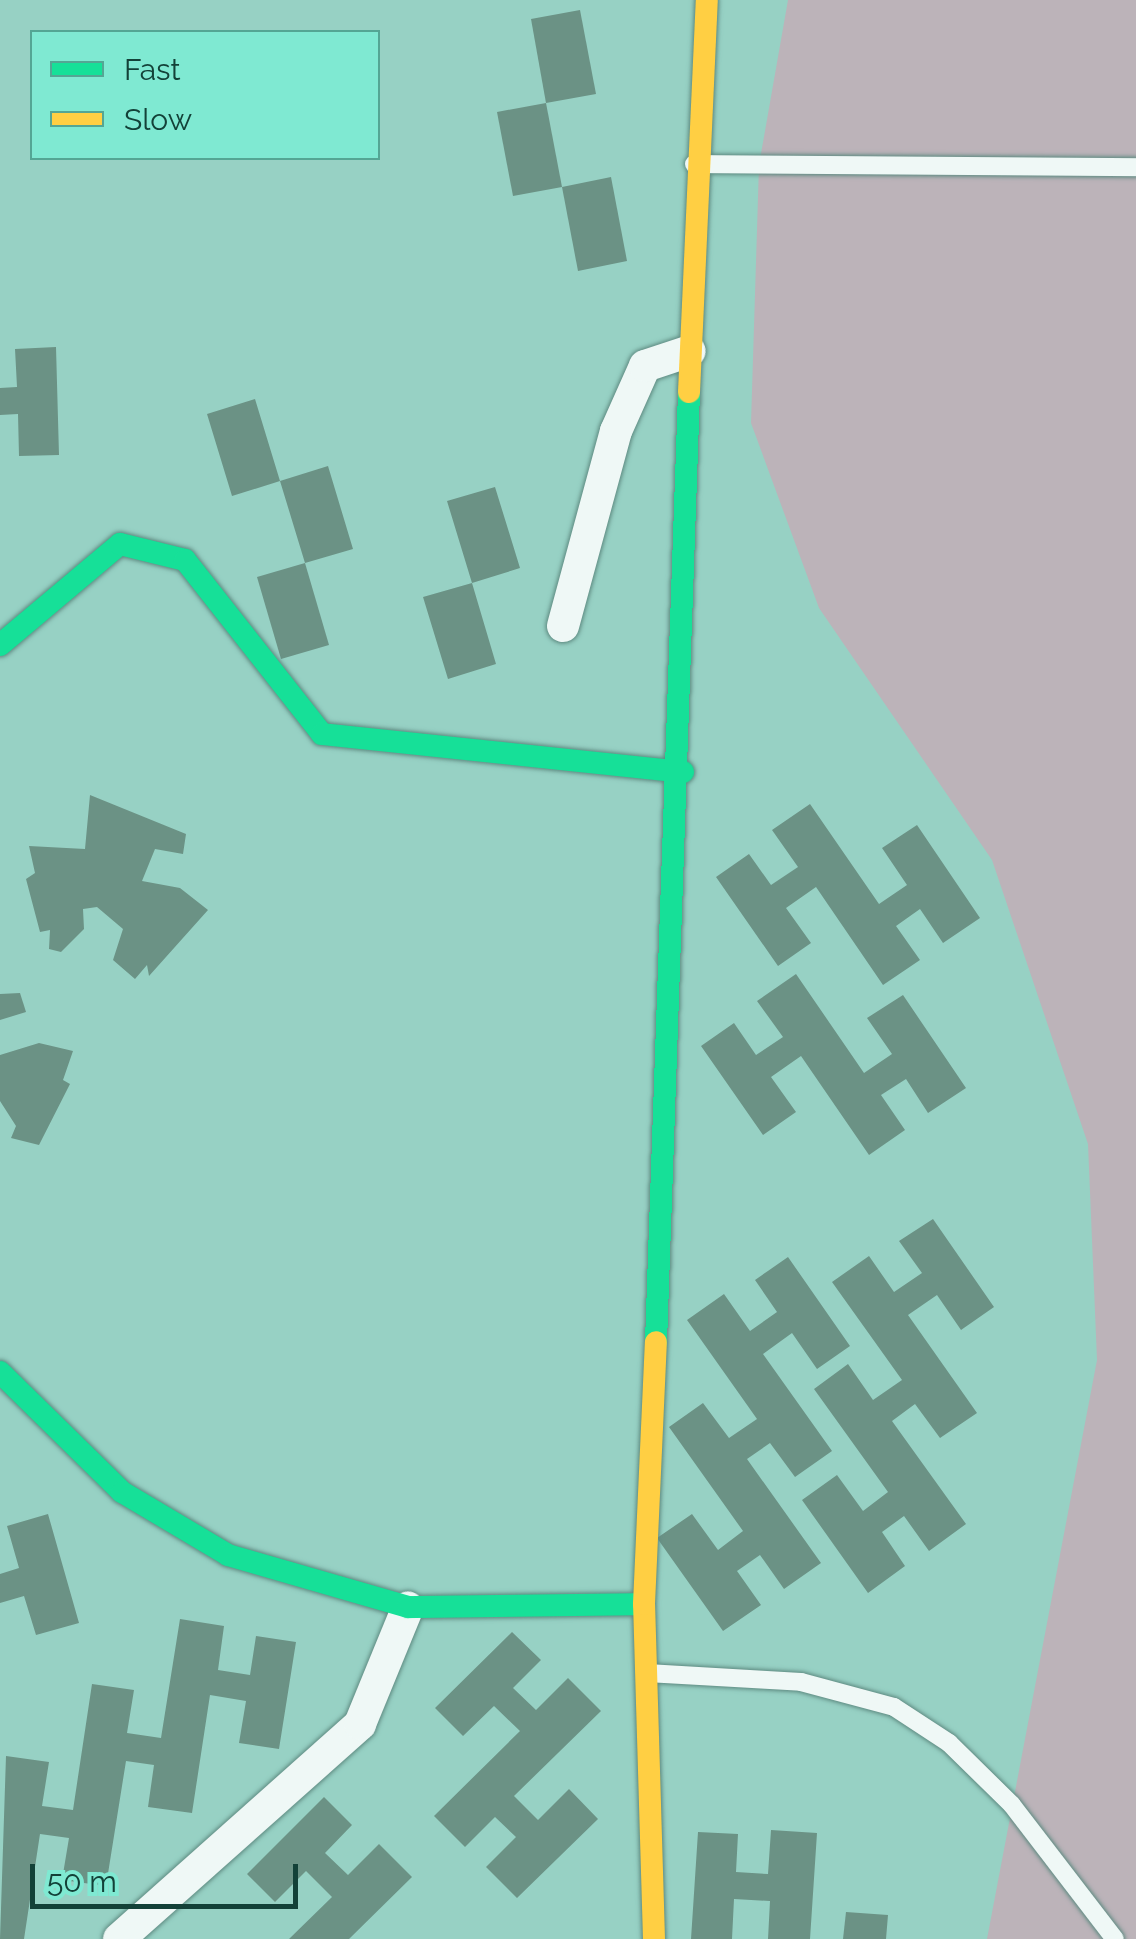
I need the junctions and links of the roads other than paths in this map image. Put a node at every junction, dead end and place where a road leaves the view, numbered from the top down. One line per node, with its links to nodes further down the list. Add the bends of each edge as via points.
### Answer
1 (707, 0): 2 (street)
2 (694, 164): 3 (lane); 4 (street)
3 (1136, 167)
4 (690, 351): 5 (street, via 646,366 616,432); 7 (street)
5 (563, 626)
6 (0, 645): 7 (street, via 120,544 184,560 322,734)
7 (683, 772): 9 (street)
8 (0, 1372): 10 (street, via 122,1492 213,1546)
9 (644, 1604): 10 (street); 11 (street)
10 (408, 1607): 12 (street, via 360,1724)
11 (646, 1673): 13 (street); 14 (lane, via 801,1682 894,1707 949,1743 1012,1805)
12 (119, 1939)
13 (654, 1939)
14 (1116, 1939)

